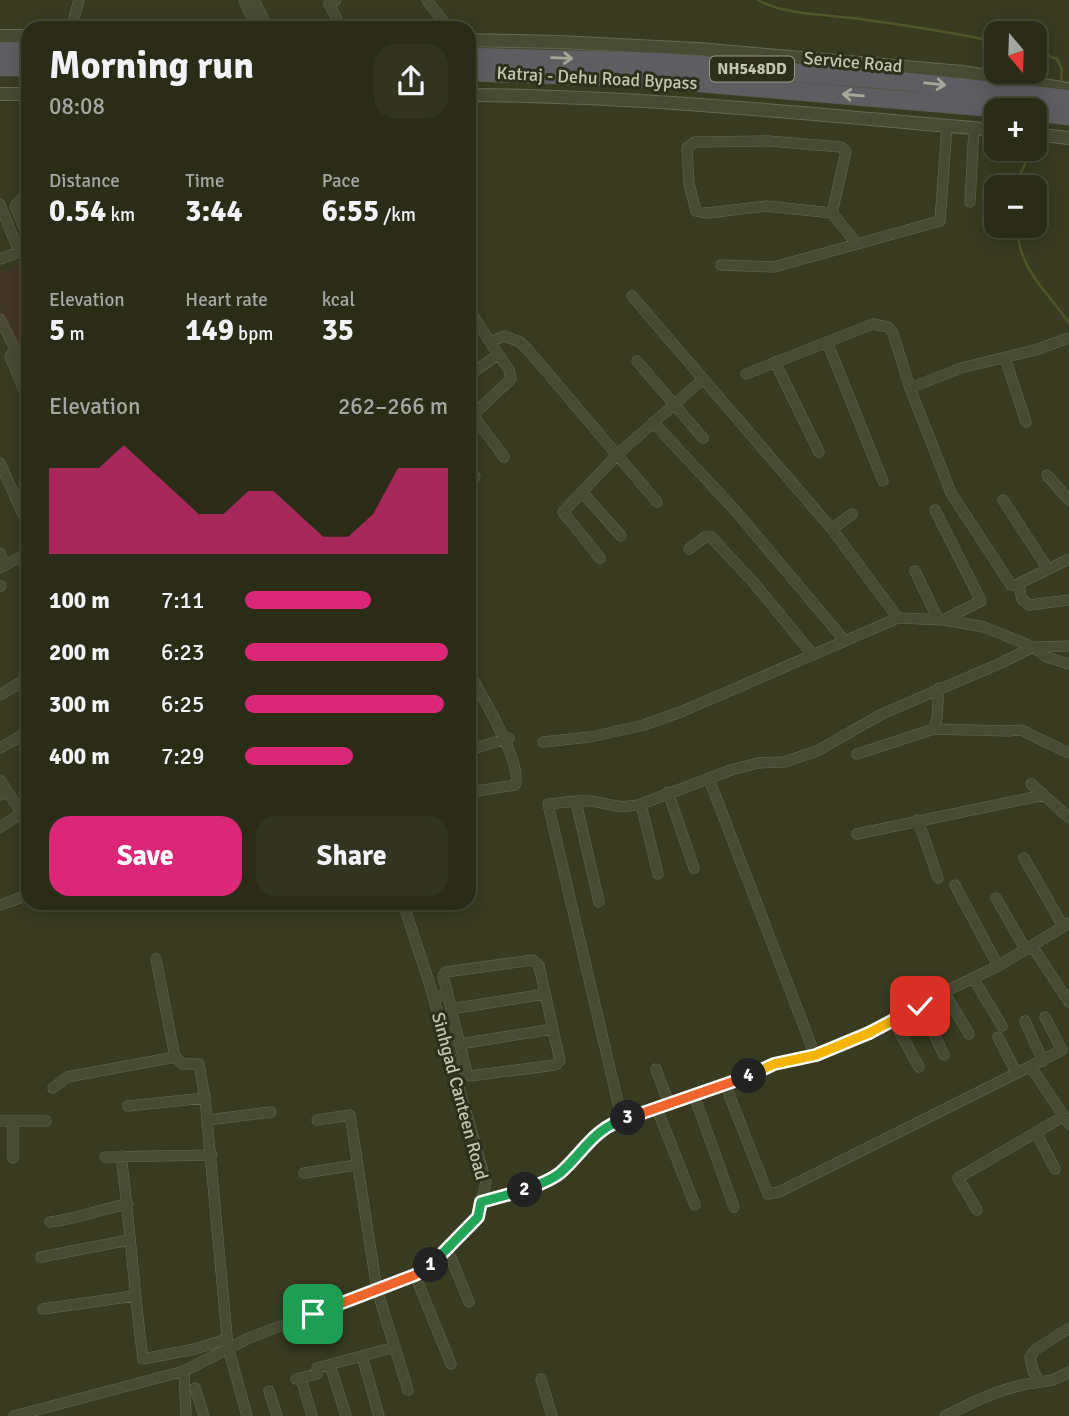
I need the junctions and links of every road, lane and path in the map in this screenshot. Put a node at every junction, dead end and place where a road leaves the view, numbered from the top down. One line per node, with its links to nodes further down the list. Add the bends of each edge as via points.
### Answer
1 (79, 0): 6 (street)
2 (244, 0): 7 (street)
3 (254, 0): 8 (street)
4 (427, 0): 10 (street)
5 (331, 1): 9 (street)
6 (73, 21)
7 (253, 21)
8 (264, 21)
9 (339, 21)
10 (443, 21)
11 (0, 36): 12 (street)
12 (21, 36)
13 (476, 40): 24 (street, Service Road, via 698,49 962,72)
14 (0, 51): 16 (highway)
15 (476, 57): 24 (highway, Katraj - Dehu Road Bypass / NH548DD, one-way to 24, via 661,62 900,80)
16 (21, 60)
17 (21, 63): 18 (highway)
18 (0, 67)
19 (476, 72): 26 (highway, Katraj - Dehu Road Bypass / NH548DD, one-way to 19, via 641,78)
20 (1069, 89): 24 (street, Service Road)
21 (0, 94): 22 (street)
22 (21, 94)
23 (476, 95): 28 (street, via 683,103)
24 (1034, 97): 25 (highway, Katraj - Dehu Road Bypass / NH548DD); 27 (highway, Katraj - Dehu Road Bypass / NH548DD)
25 (1069, 99)
26 (984, 107)
27 (1069, 116)
28 (947, 126): 29 (street); 38 (street, via 940,221)
29 (974, 128): 30 (street); 34 (street)
30 (984, 129)
31 (1047, 135): 32 (street)
32 (1069, 138)
33 (21, 200): 37 (street, via 15,206)
34 (970, 202)
35 (0, 204): 39 (street, via 19,252)
36 (832, 214): 36 (street, via 846,152 841,147 769,141 695,142 687,148 696,211 766,206); 38 (street)
37 (21, 220)
38 (857, 244): 40 (street, via 774,267)
39 (0, 260)
40 (721, 265)
41 (632, 296): 55 (street)
42 (0, 319): 47 (street)
43 (476, 320): 45 (street)
44 (1068, 338): 49 (street)
45 (491, 342): 48 (street); 65 (street, via 504,336 520,342)
46 (827, 342): 51 (street); 57 (street, via 873,324 888,327); 69 (street)
47 (8, 355): 52 (street); 56 (street)
48 (498, 355): 53 (street); 59 (street, via 511,379)
49 (1004, 358): 57 (street, via 961,368); 62 (street)
50 (637, 361): 58 (street)
51 (775, 362): 54 (street); 64 (street)
52 (21, 368)
53 (476, 370)
54 (746, 374)
55 (703, 379): 58 (street); 77 (street)
56 (21, 384)
57 (910, 388): 87 (street, via 951,493)
58 (674, 405): 61 (street); 63 (street)
59 (476, 412)
60 (476, 419): 66 (street)
61 (653, 422): 65 (street); 91 (street, via 734,509)
62 (1026, 422)
63 (703, 438)
64 (820, 453)
65 (618, 454): 70 (street); 73 (street)
66 (504, 457)
67 (0, 463): 74 (street)
68 (1047, 475): 72 (street)
69 (883, 481)
70 (582, 492): 78 (street); 82 (street, via 563,512)
71 (1003, 500): 85 (street)
72 (1069, 500)
73 (657, 502)
74 (21, 510)
75 (935, 510): 90 (street, via 981,601)
76 (852, 514): 77 (street)
77 (832, 530): 89 (street)
78 (621, 536)
79 (689, 549): 94 (street, via 711,537)
80 (0, 553): 84 (street)
81 (21, 556): 84 (street)
82 (600, 558)
83 (1069, 559): 85 (street)
84 (2, 566)
85 (1048, 569): 88 (street, via 1018,584 1023,599 1029,605)
86 (915, 571): 90 (street)
87 (1011, 585)
88 (1069, 600)
89 (898, 618): 90 (street); 91 (street)
90 (941, 620): 93 (street, via 984,627)
91 (845, 642): 94 (street)
92 (1069, 646): 93 (street)
93 (1033, 647): 95 (street); 98 (street)
94 (813, 655): 103 (street, via 644,725)
95 (1069, 664)
96 (21, 682): 99 (street)
97 (476, 684): 102 (street)
98 (939, 688): 100 (street); 108 (street, via 817,751)
99 (0, 695)
100 (934, 729): 106 (street, via 1021,730); 107 (street)
101 (21, 736): 104 (street)
102 (507, 738): 105 (street); 111 (street, via 518,777 515,785)
103 (543, 743)
104 (0, 748)
105 (476, 748)
106 (1069, 753)
107 (857, 754)
108 (709, 779): 112 (street); 154 (street)
109 (0, 780): 113 (street)
110 (1031, 784): 114 (street)
111 (476, 792)
112 (668, 792): 116 (street); 124 (street)
113 (4, 793): 117 (street)
114 (1044, 795): 119 (street); 120 (street)
115 (576, 802): 116 (street, via 614,807); 130 (street); 173 (street, via 548,804)
116 (641, 804): 125 (street)
117 (21, 812)
118 (21, 814): 121 (street)
119 (1069, 818)
120 (918, 820): 122 (street); 126 (street)
121 (0, 827)
122 (857, 834)
123 (1024, 858): 133 (street)
124 (694, 868)
125 (658, 874)
126 (938, 878)
127 (955, 886): 136 (street)
128 (21, 898): 131 (street)
129 (996, 898): 134 (street)
130 (599, 902)
131 (0, 905)
132 (405, 910): 141 (street, Sinhgad Canteen Road)
133 (1066, 924): 134 (street)
134 (1029, 948): 136 (street); 142 (street)
135 (156, 959): 156 (street)
136 (998, 966): 137 (street)
137 (973, 978): 138 (street); 148 (street)
138 (944, 992): 143 (street); 150 (street)
139 (545, 994): 140 (street, via 539,966 533,960 446,972); 144 (street); 149 (street)
140 (448, 995): 141 (street); 144 (street)
141 (433, 997): 186 (street, Sinhgad Canteen Road, via 486,1182)
142 (1069, 1002)
143 (920, 1006): 146 (street); 155 (street)
144 (451, 1009): 152 (street)
145 (1045, 1017): 153 (street)
146 (893, 1020): 154 (street); 159 (street)
147 (1025, 1021): 157 (street)
148 (1002, 1026)
149 (553, 1029): 152 (street); 152 (street, via 560,1061 555,1065 474,1077 467,1073)
150 (969, 1034)
151 (998, 1037): 162 (street)
152 (460, 1044)
153 (1062, 1050): 157 (street); 158 (street)
154 (816, 1055): 163 (street, via 774,1064)
155 (944, 1055)
156 (175, 1057): 164 (street, via 67,1077); 166 (street, via 183,1064 199,1064)
157 (1043, 1061): 160 (street)
158 (1069, 1061)
159 (919, 1067)
160 (1029, 1068): 162 (street); 174 (street)
161 (656, 1069): 167 (street)
162 (1016, 1072): 163 (street, via 768,1194)
163 (724, 1084): 165 (street)
164 (53, 1088)
165 (694, 1095): 167 (street); 189 (street)
166 (205, 1098): 168 (street); 171 (street)
167 (669, 1104): 169 (street)
168 (128, 1106)
169 (657, 1109): 173 (street); 188 (street)
170 (271, 1112): 171 (street)
171 (208, 1120): 179 (street)
172 (317, 1120): 183 (street, via 350,1115)
173 (622, 1120): 186 (street, via 598,1132 552,1179)
174 (1066, 1120): 178 (street)
175 (0, 1121): 176 (street)
176 (13, 1121): 177 (street); 182 (street)
177 (46, 1121)
178 (1036, 1132): 184 (street); 190 (street, via 958,1178)
179 (212, 1155): 180 (street); 201 (street)
180 (121, 1156): 181 (street); 187 (street)
181 (105, 1157)
182 (13, 1158)
183 (357, 1165): 185 (street); 196 (street)
184 (1055, 1168)
185 (304, 1173)
186 (481, 1202): 193 (street, Sinhgad Canteen Road, via 478,1217)
187 (128, 1204): 191 (street); 192 (street)
188 (695, 1205)
189 (734, 1207)
190 (977, 1210)
191 (50, 1222)
192 (129, 1240): 194 (street); 197 (street)
193 (447, 1248): 195 (street, Sinhgad Canteen Road); 198 (street)
194 (41, 1257)
195 (415, 1275): 196 (street, Sinhgad Canteen Road); 204 (street)
196 (377, 1290): 201 (street, Sinhgad Canteen Road); 202 (street)
197 (134, 1296): 199 (street); 201 (street, via 143,1359)
198 (469, 1302)
199 (43, 1309)
200 (1069, 1328): 209 (street, via 1030,1357)
201 (228, 1343): 206 (street); 216 (street)
202 (395, 1347): 203 (street); 211 (street)
203 (362, 1356): 205 (street); 220 (street)
204 (451, 1364)
205 (330, 1365): 218 (street, via 298,1379); 219 (street)
206 (184, 1371): 213 (street); 214 (street)
207 (1069, 1372): 209 (street)
208 (541, 1379): 221 (street)
209 (1040, 1382): 222 (street, via 998,1390)
210 (195, 1388): 215 (street)
211 (408, 1390)
212 (269, 1391): 217 (street)
213 (14, 1416)
214 (186, 1416)
215 (204, 1416)
216 (247, 1416)
217 (277, 1416)
218 (312, 1416)
219 (346, 1416)
220 (379, 1416)
221 (552, 1416)
222 (945, 1416)

